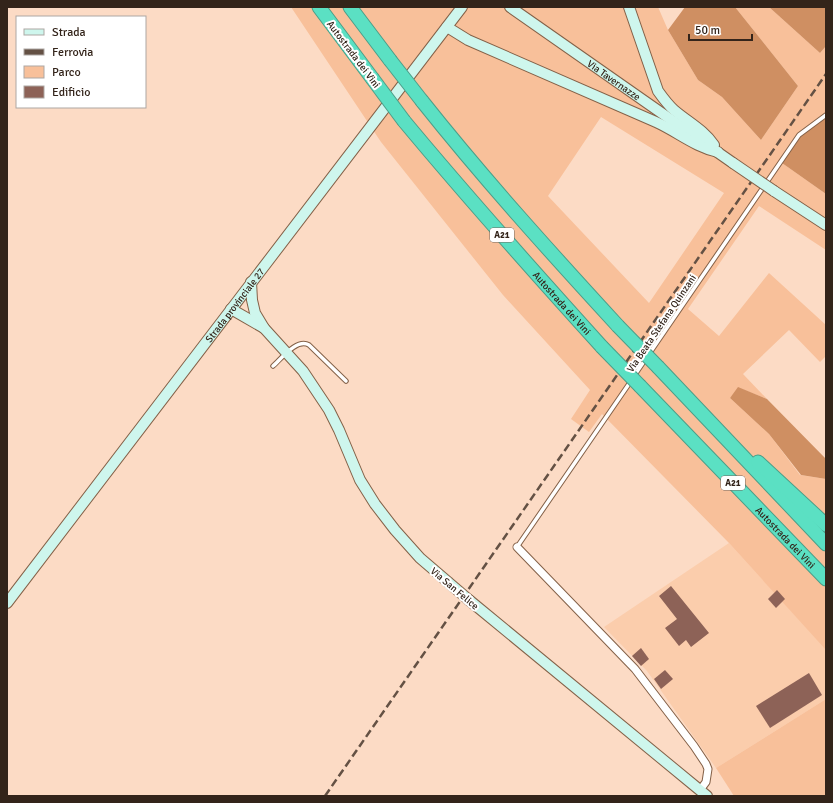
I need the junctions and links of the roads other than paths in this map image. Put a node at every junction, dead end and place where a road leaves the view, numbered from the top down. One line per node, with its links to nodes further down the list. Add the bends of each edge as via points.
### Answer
1 (319, 7): 20 (highway, Autostrada dei Vini / A21, bridge, via 404,121 530,267 602,347)
2 (350, 7): 16 (highway, A21, bridge, via 463,152 561,264)
3 (462, 7): 6 (street, Strada provinciale 27)
4 (510, 7): 8 (street, Via Tavernazze)
5 (629, 7): 8 (street, via 658,91 674,111 709,138)
6 (447, 27): 8 (street, via 468,40 656,122 701,147); 10 (street, Strada provinciale 27)
7 (826, 115): 19 (lane, Via Beata Stefana Quinzani, via 800,135)
8 (718, 152): 9 (street, Via Tavernazze, bridge)
9 (826, 225)
10 (252, 282): 11 (street, Strada provinciale 27); 12 (street, via 252,300)
11 (231, 309): 12 (street); 23 (street, Strada provinciale 27)
12 (264, 328): 13 (street, Via San Felice)
13 (287, 353): 14 (lane); 15 (lane, via 301,343 308,343); 24 (street, Via San Felice, bridge, via 303,371 329,410 360,480 375,504 420,558)
14 (273, 366)
15 (346, 381)
16 (724, 438): 17 (highway, via 763,466); 18 (highway, A21)
17 (826, 525)
18 (826, 544)
19 (517, 547): 24 (street, via 635,669 689,740 708,769)
20 (804, 556): 21 (highway, Autostrada dei Vini / A21); 22 (highway)
21 (826, 579)
22 (826, 587)
23 (7, 603)
24 (703, 793)

